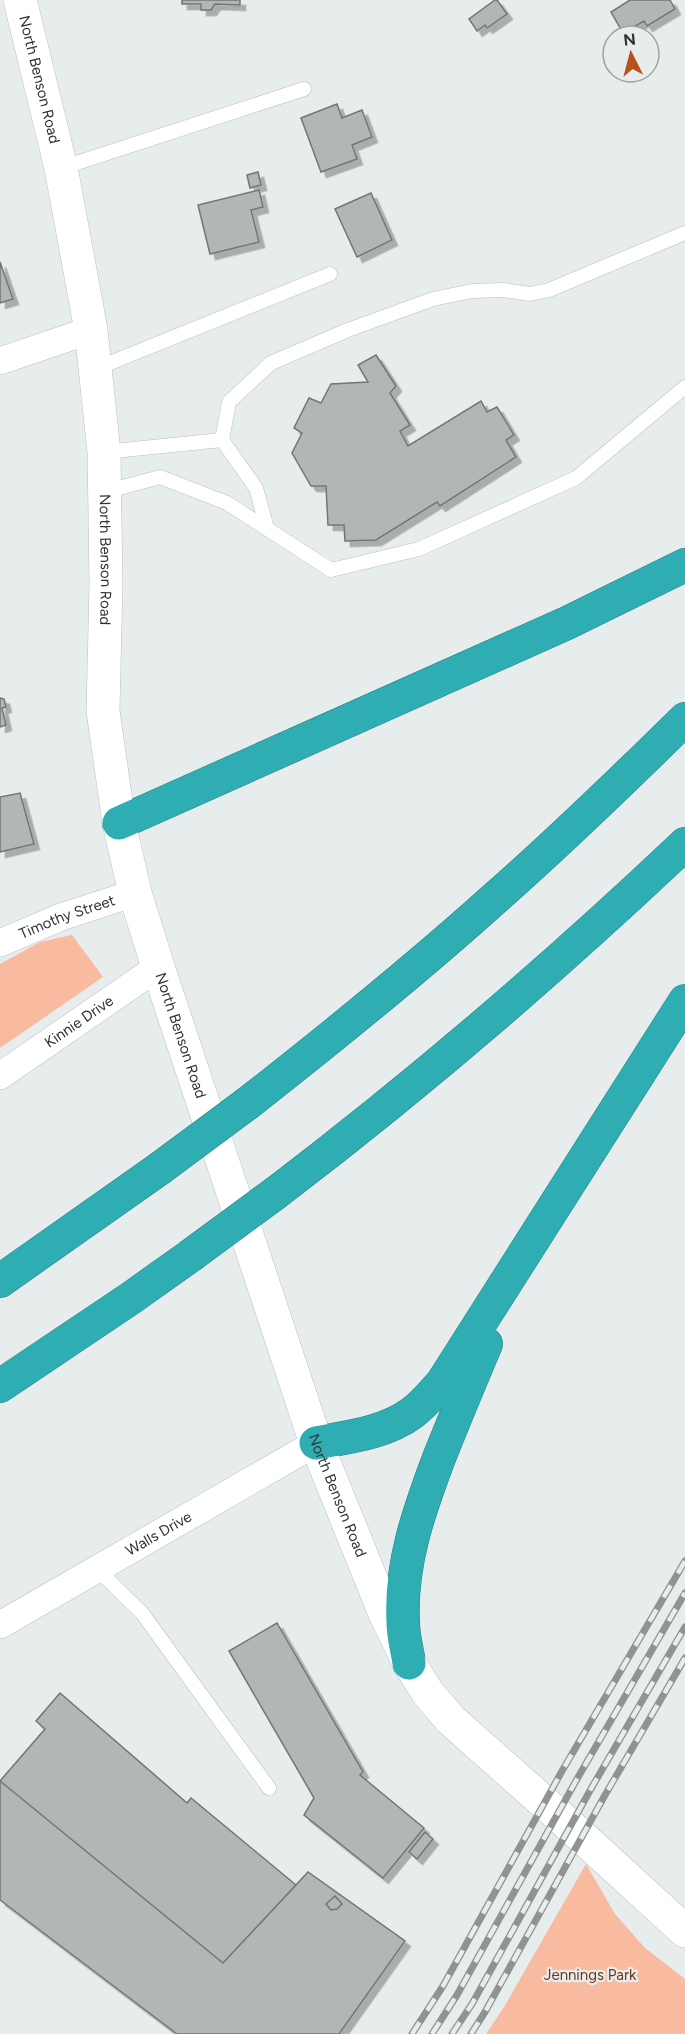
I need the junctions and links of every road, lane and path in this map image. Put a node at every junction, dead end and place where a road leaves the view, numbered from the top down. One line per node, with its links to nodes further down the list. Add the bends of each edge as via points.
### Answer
1 (20, 0): 3 (main road, North Benson Road)
2 (304, 89): 3 (lane)
3 (61, 168): 6 (main road, North Benson Road)
4 (685, 233): 10 (lane, via 549,290 530,294 472,291 433,299 271,363 229,402)
5 (330, 274): 8 (lane)
6 (91, 330): 7 (street); 8 (main road, North Benson Road)
7 (0, 362)
8 (95, 369): 11 (main road, North Benson Road)
9 (685, 387): 13 (lane, via 576,478 419,549 331,570)
10 (222, 440): 11 (lane); 13 (lane, via 256,488)
11 (104, 452): 12 (main road, North Benson Road)
12 (104, 492): 13 (lane, via 160,477 227,503); 16 (main road, North Benson Road, via 103,711)
13 (267, 528)
14 (685, 566): 16 (highway, via 567,623)
15 (685, 719): 24 (highway, bridge, via 493,901 344,1027 159,1169)
16 (119, 823): 18 (main road, North Benson Road)
17 (685, 844): 25 (highway, bridge, via 443,1061 356,1132 190,1256)
18 (135, 893): 19 (street, Timothy Street, via 61,916); 20 (main road, North Benson Road)
19 (0, 943)
20 (158, 967): 22 (street, Kinnie Drive); 26 (main road, North Benson Road)
21 (685, 1001): 23 (highway)
22 (0, 1076)
23 (552, 1210): 26 (highway, via 456,1362 427,1400 394,1424); 29 (highway, via 495,1322 422,1503 406,1563 403,1594)
24 (0, 1281)
25 (0, 1386)
26 (316, 1443): 27 (street, Walls Drive); 29 (main road, North Benson Road, via 379,1601)
27 (97, 1569): 28 (street, Walls Drive); 30 (lane, via 142,1613)
28 (0, 1625)
29 (409, 1663): 31 (main road, North Benson Road, via 450,1719)
30 (269, 1788)
31 (684, 1927)

